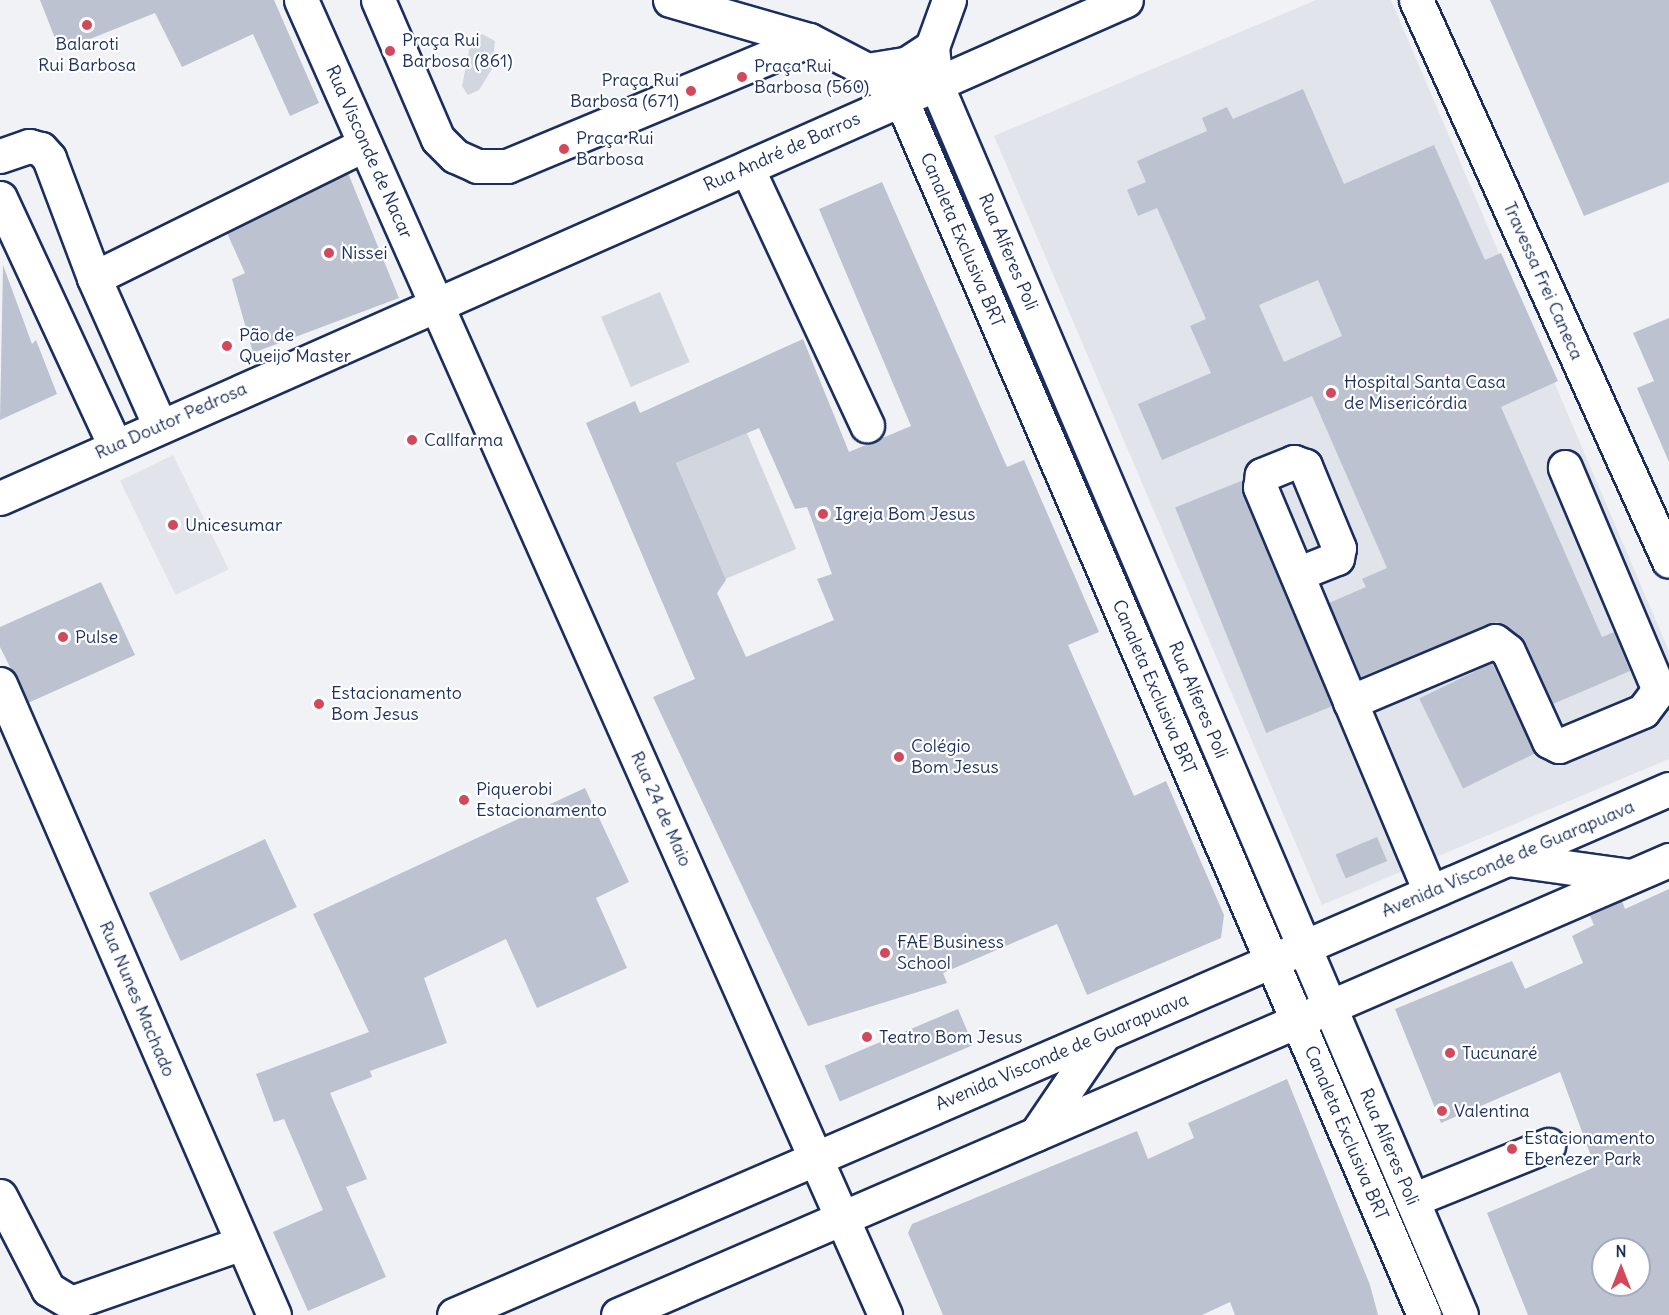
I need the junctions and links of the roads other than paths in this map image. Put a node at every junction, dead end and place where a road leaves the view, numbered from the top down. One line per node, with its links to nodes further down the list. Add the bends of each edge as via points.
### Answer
1 (301, 0): 12 (street, Rua Visconde de Nacar)
2 (378, 0): 7 (street, via 438,139 455,156 477,166 507,166)
3 (670, 0): 7 (street, Canaleta Exclusiva BRT)
4 (949, 0): 8 (street)
5 (1126, 0): 10 (street, Rua André de Barros)
6 (1416, 0): 23 (street, Travessa Frei Caneca)
7 (809, 40): 9 (street, Canaleta Exclusiva BRT)
8 (932, 47): 9 (street, via 906,64); 10 (street, Rua Alferes Poli)
9 (867, 70): 11 (street, Canaleta Exclusiva BRT)
10 (936, 84): 11 (street, Rua André de Barros); 32 (street, Rua Alferes Poli)
11 (901, 99): 14 (street, Rua André de Barros); 33 (street, Canaleta Exclusiva BRT)
12 (365, 144): 16 (street); 17 (street, Rua Visconde de Nacar)
13 (0, 156): 16 (street, via 29,146 41,148)
14 (747, 168): 17 (street, Rua André de Barros); 18 (street)
15 (0, 198): 20 (street)
16 (94, 278): 19 (street)
17 (436, 304): 19 (street, Rua Doutor Pedrosa); 39 (street, Rua 24 de Maio)
18 (867, 425)
19 (160, 426): 20 (street, Rua Doutor Pedrosa)
20 (115, 446): 22 (street, Rua Doutor Pedrosa)
21 (1565, 467): 26 (street, via 1659,690 1643,711 1559,746 1549,741 1508,651 1495,641)
22 (1, 496)
23 (1669, 561)
24 (1297, 574): 26 (street)
25 (0, 684): 43 (street, Rua Nunes Machado)
26 (1350, 702): 31 (street)
27 (1669, 789): 28 (street, Avenida Visconde de Guarapuava)
28 (1508, 859): 30 (street); 31 (street, Avenida Visconde de Guarapuava)
29 (1669, 860): 30 (street)
30 (1631, 876): 34 (street)
31 (1430, 892): 32 (street, Avenida Visconde de Guarapuava)
32 (1304, 947): 33 (street, Avenida Visconde de Guarapuava); 34 (street, Rua Alferes Poli)
33 (1272, 961): 35 (street, Canaleta Exclusiva BRT); 36 (street, Avenida Visconde de Guarapuava)
34 (1330, 1007): 35 (street); 41 (street, Rua Alferes Poli)
35 (1297, 1020): 37 (street); 48 (street, Canaleta Exclusiva BRT)
36 (1104, 1034): 37 (street); 39 (street, Avenida Visconde de Guarapuava)
37 (1036, 1134): 42 (street)
38 (1548, 1145): 41 (street)
39 (816, 1159): 42 (street, Rua 24 de Maio); 45 (street, Avenida Visconde de Guarapuava)
40 (0, 1196): 43 (street, via 48,1289 71,1303)
41 (1412, 1200): 49 (street, Rua Alferes Poli)
42 (842, 1218): 46 (street); 47 (street, Rua 24 de Maio)
43 (242, 1243): 44 (street, Rua Nunes Machado)
44 (273, 1315)
45 (454, 1315)
46 (618, 1315)
47 (885, 1315)
48 (1424, 1315)
49 (1461, 1315)

